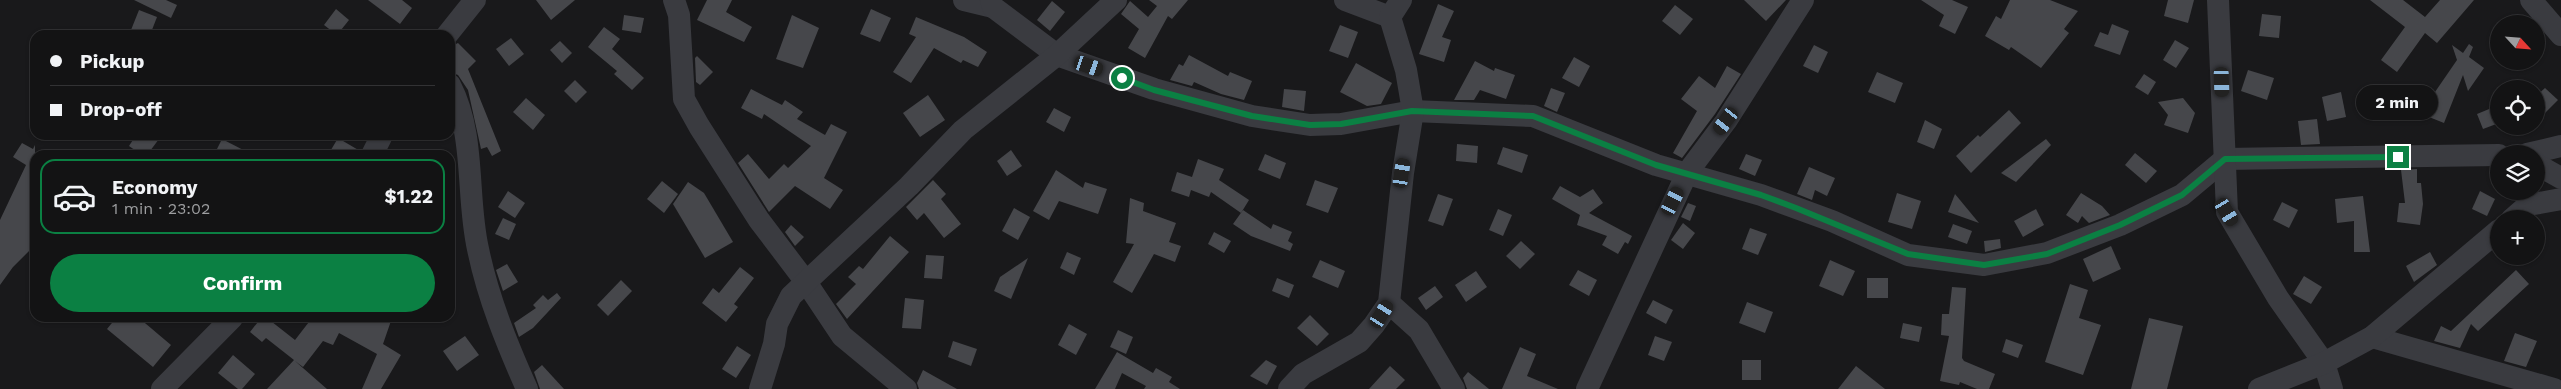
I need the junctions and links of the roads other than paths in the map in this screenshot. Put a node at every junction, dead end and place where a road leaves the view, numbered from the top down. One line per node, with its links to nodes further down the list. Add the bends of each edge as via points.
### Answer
1 (674, 0): 26 (street, via 679,15 684,99 759,220)
2 (964, 0): 9 (street)
3 (1116, 0): 13 (street)
4 (1345, 0): 10 (street)
5 (1803, 0): 21 (street, via 1726,121)
6 (2218, 0): 19 (street)
7 (2531, 0): 12 (street)
8 (466, 3): 11 (street)
9 (992, 3): 13 (street)
10 (1396, 8): 15 (street)
11 (450, 30)
12 (2561, 35)
13 (1057, 54): 15 (street, via 1154,90 1252,116 1310,125 1341,124); 26 (street, via 964,130)
14 (455, 94): 32 (street, via 468,150 478,249 496,316)
15 (1412, 111): 21 (street, via 1533,116 1656,165); 27 (street, via 1402,173)
16 (2561, 146): 17 (street)
17 (2545, 150)
18 (2490, 155): 19 (street)
19 (2225, 159): 21 (street, via 2182,195 2120,225 2047,254 1984,265 1908,254 1761,195); 30 (street, via 2227,212 2278,298)
20 (2545, 169): 22 (street)
21 (1686, 173): 37 (street)
22 (2561, 178)
23 (2561, 199): 24 (street, via 2528,205)
24 (2522, 210)
25 (2490, 238): 29 (street)
26 (806, 282): 33 (street, via 791,296 777,324); 34 (street, via 842,336)
27 (1389, 303): 35 (street, via 1359,342 1303,374); 36 (street, via 1419,330)
28 (228, 322): 31 (street)
29 (2372, 337): 30 (street); 40 (street)
30 (2324, 363): 38 (street); 39 (street)
31 (162, 389)
32 (527, 389)
33 (760, 389)
34 (906, 389)
35 (1289, 389)
36 (1454, 389)
37 (1588, 389)
38 (2259, 389)
39 (2332, 389)
40 (2554, 389)

